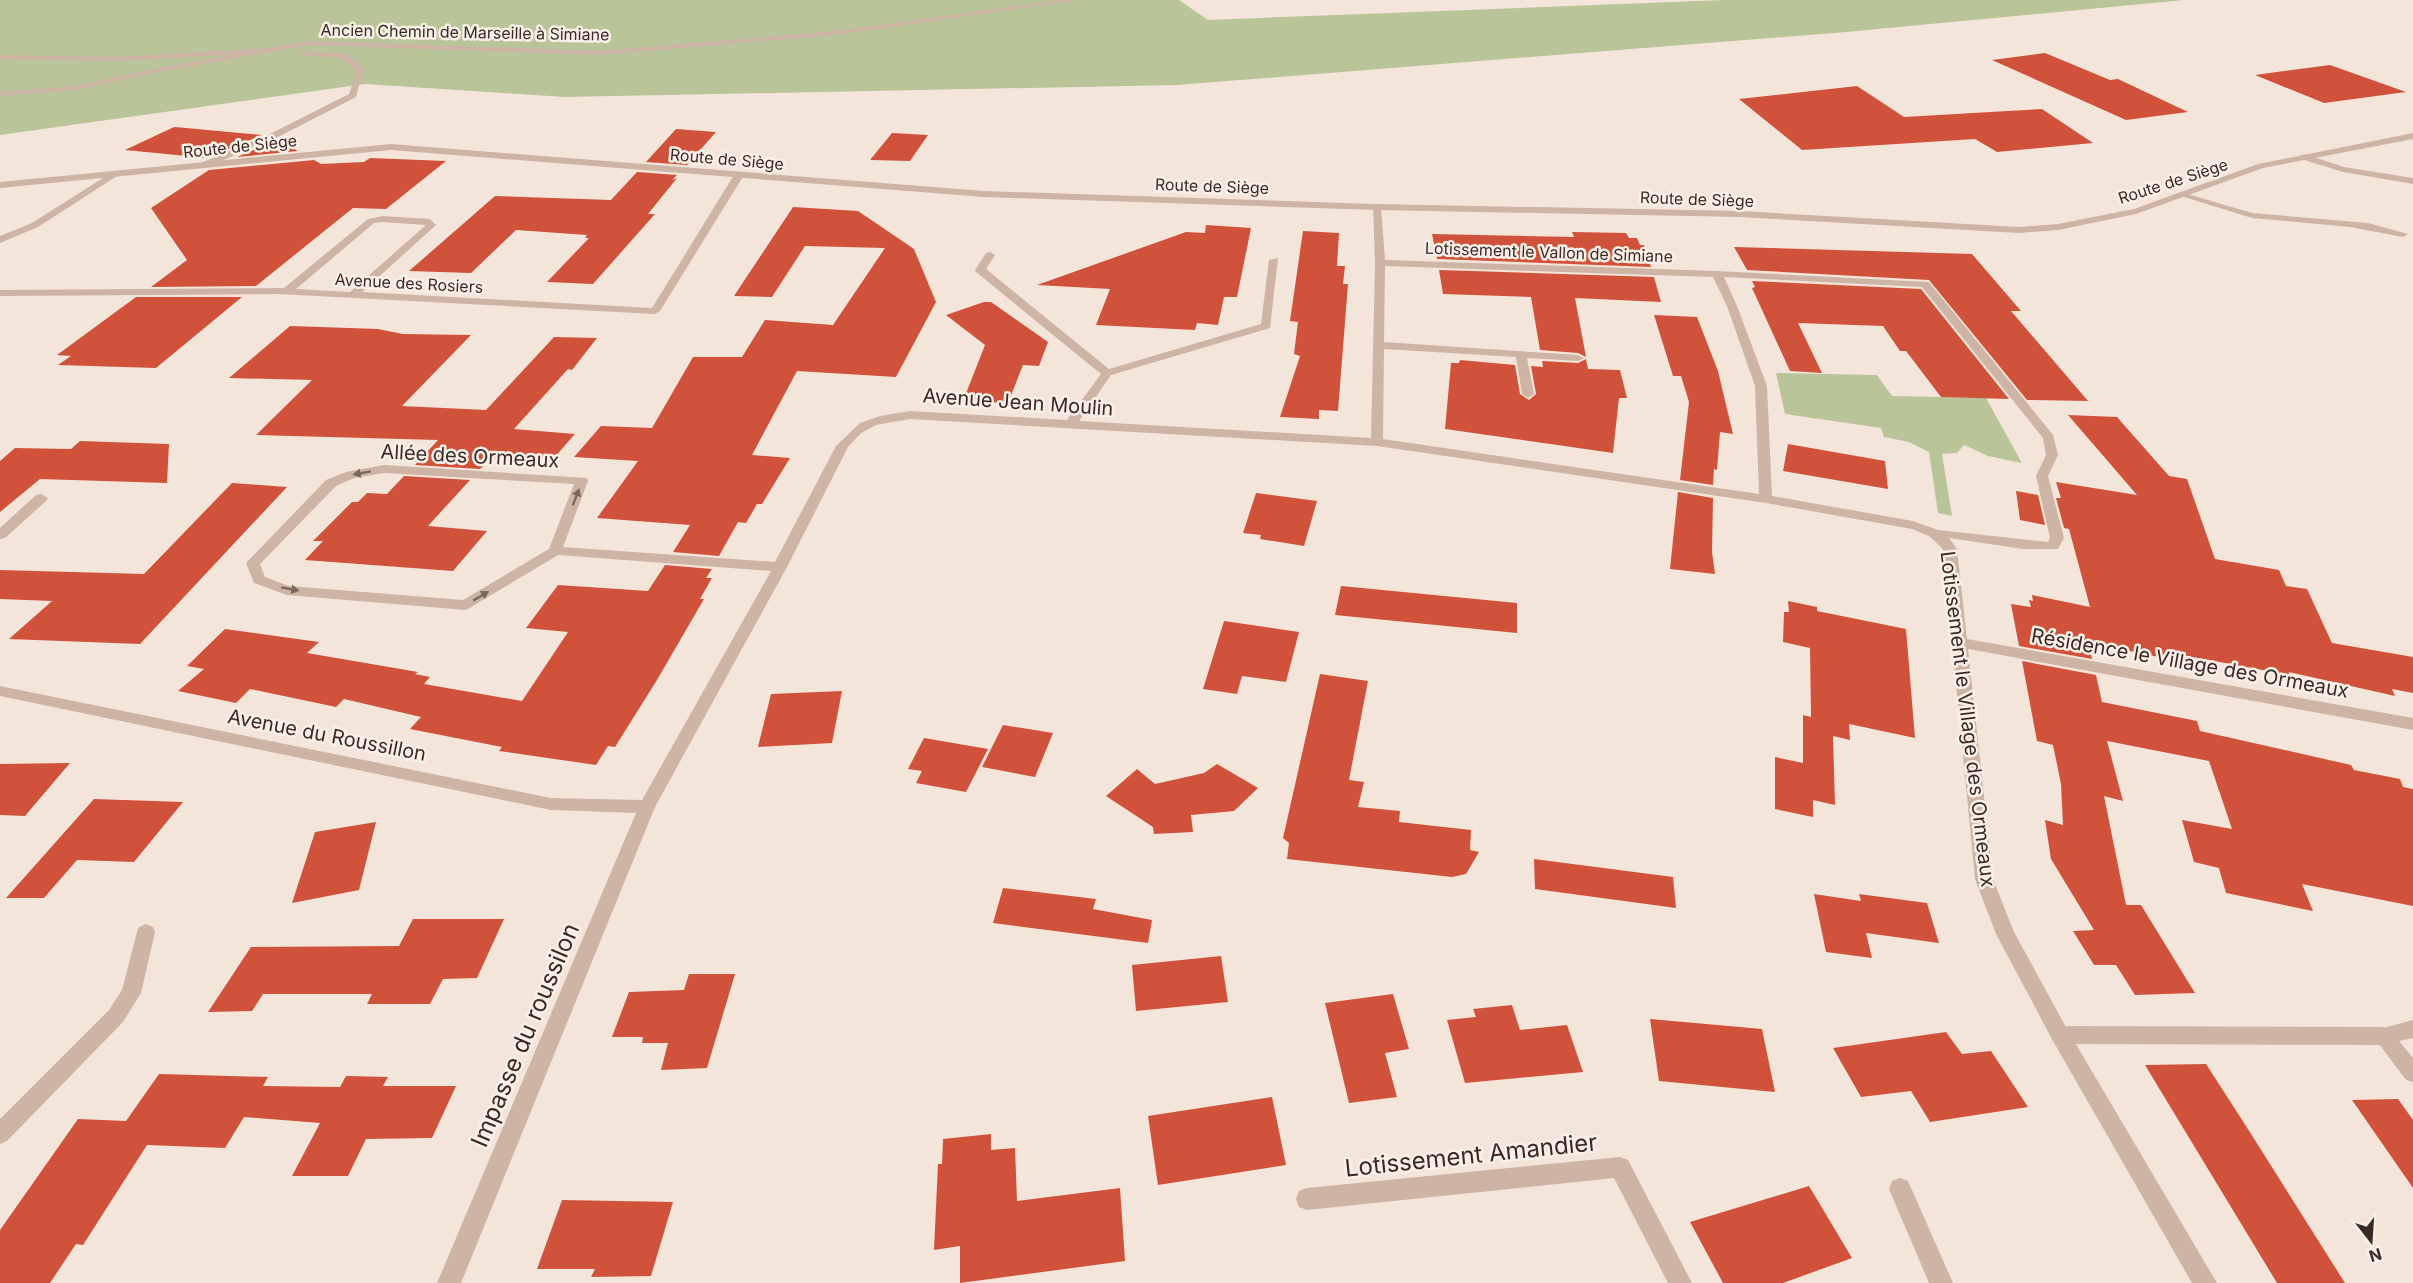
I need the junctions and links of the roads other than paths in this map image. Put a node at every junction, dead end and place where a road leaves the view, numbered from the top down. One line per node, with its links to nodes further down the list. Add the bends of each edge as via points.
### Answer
1 (1076, 0): 2 (street, Ancien Chemin de Marseille à Simiane, via 835,33 599,53 308,43)
2 (273, 50): 3 (street, via 119,59); 4 (street, Ancien Chemin de Marseille à Simiane, via 75,88); 7 (street, via 343,57 361,70 353,95)
3 (0, 57)
4 (0, 94)
5 (2413, 136): 6 (street, Route de Siège)
6 (2304, 157): 10 (street, via 2343,169); 12 (street, Route de Siège, via 2261,166)
7 (204, 165): 8 (street, Route de Siège); 9 (street, Route de Siège, via 391,147)
8 (114, 174): 11 (street, Route de Siège); 15 (street, via 35,225)
9 (739, 174): 13 (street, Route de Siège, via 984,194); 22 (street, Avenue des Rosiers, via 655,311)
10 (2413, 181)
11 (0, 185)
12 (2187, 195): 13 (street, Route de Siège, via 2136,212 2019,230 1740,214); 14 (street, via 2261,217 2349,221)
13 (1376, 207): 18 (street)
14 (2403, 234)
15 (0, 240)
16 (990, 255): 26 (street, via 980,270)
17 (1274, 260): 26 (street, via 1266,326)
18 (1380, 263): 19 (street, Lotissement le Vallon de Simiane); 23 (street)
19 (1717, 274): 31 (street, via 1761,386); 32 (street, Lotissement le Vallon de Simiane, via 1925,284 2049,438 2052,455 2042,476 2057,538 2053,546 2036,546)
20 (286, 291): 21 (street, Avenue des Rosiers); 22 (street, Avenue des Rosiers); 22 (street, via 371,221 431,225)
21 (0, 292)
22 (353, 295)
23 (1380, 345): 24 (street); 29 (street)
24 (1521, 354): 25 (street); 27 (street)
25 (1578, 358)
26 (1107, 373): 28 (street)
27 (1528, 394)
28 (1070, 425): 29 (street, Avenue Jean Moulin); 35 (street, Avenue Jean Moulin, via 909,415 855,428)
29 (1377, 442): 31 (street, Avenue Jean Moulin)
30 (41, 498): 33 (street)
31 (1766, 499): 32 (street, Avenue Jean Moulin, via 1913,525)
32 (1936, 534): 36 (street, Lotissement le Village des Ormeaux, via 1950,549)
33 (0, 535)
34 (555, 551): 34 (street, Allée des Ormeaux, one-way to 34, via 582,481 384,469 331,483 253,563 259,580 287,590 466,605); 35 (street)
35 (780, 567): 39 (street, Avenue Jean Moulin)
36 (1960, 643): 38 (street, Résidence le Village des Ormeaux); 42 (street, Lotissement le Village des Ormeaux, via 1984,879 2006,934)
37 (0, 691): 39 (street, Avenue du Roussillon, via 551,804)
38 (2413, 724)
39 (647, 807): 48 (street, Impasse du roussilon)
40 (146, 932): 45 (street, via 131,993 116,1016)
41 (2413, 1029): 43 (street)
42 (2060, 1035): 43 (street); 51 (street, Lotissement le Village des Ormeaux)
43 (2383, 1036): 44 (street)
44 (2413, 1073)
45 (0, 1134)
46 (1900, 1189): 50 (street)
47 (1307, 1199): 49 (street, Lotissement Amandier, via 1620,1167)
48 (449, 1283)
49 (1680, 1283)
50 (1941, 1283)
51 (2205, 1283)

